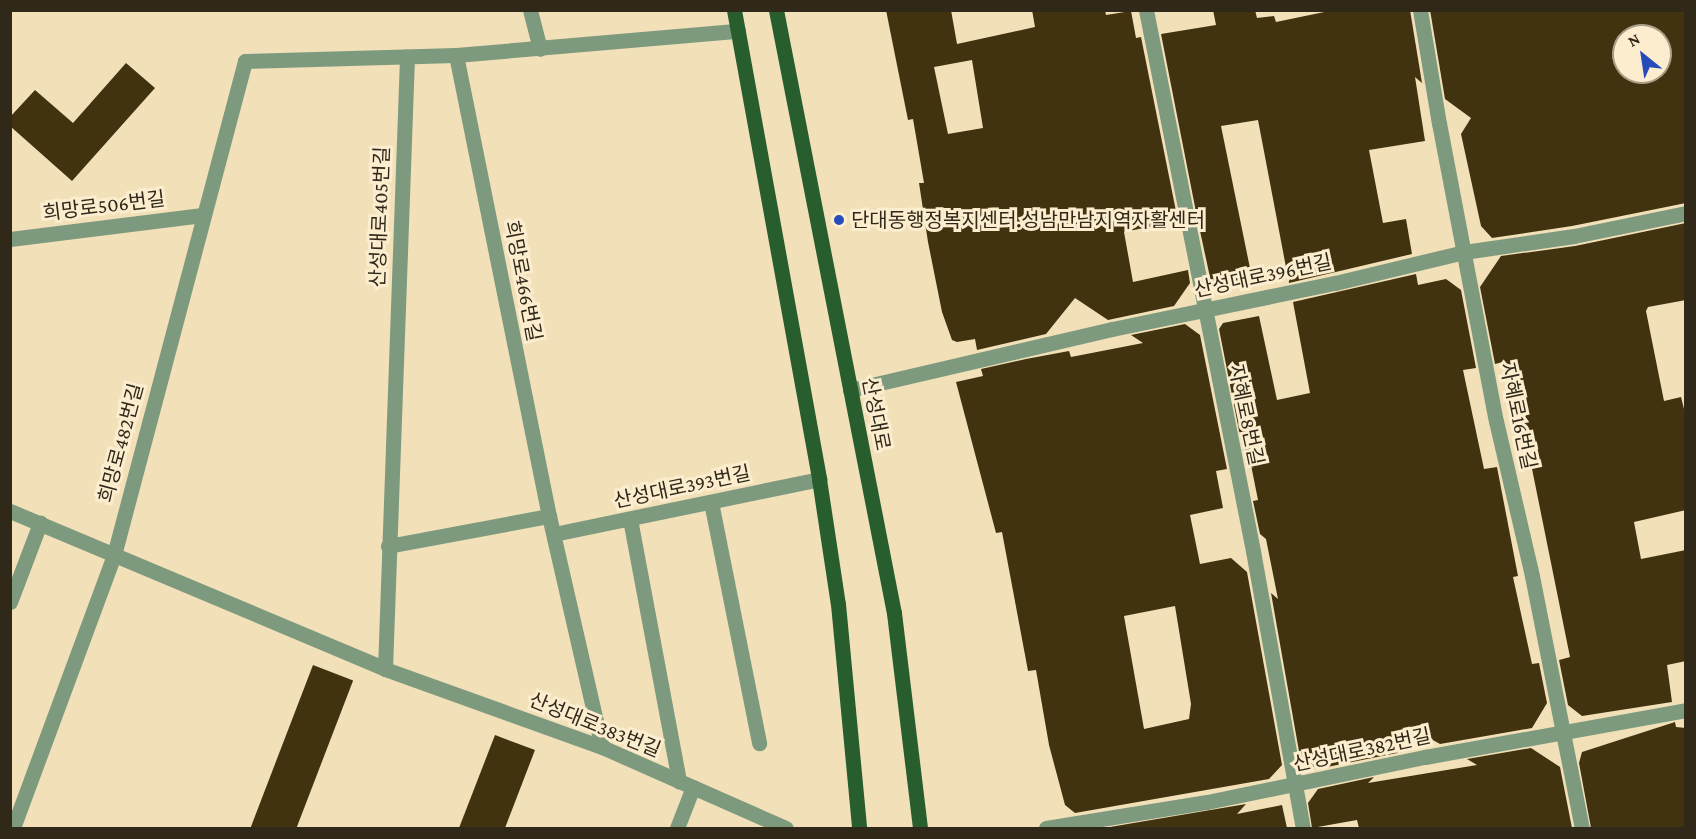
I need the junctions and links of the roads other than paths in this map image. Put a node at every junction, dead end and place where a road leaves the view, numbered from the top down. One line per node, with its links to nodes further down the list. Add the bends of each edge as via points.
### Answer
1 (530, 10): 7 (street)
2 (734, 10): 6 (main road)
3 (776, 10): 15 (main road, 산성대로)
4 (1146, 10): 14 (street, 자혜로8번길)
5 (1420, 10): 13 (street, 자혜로16번길)
6 (738, 31): 7 (street); 16 (main road)
7 (540, 49): 8 (street)
8 (456, 55): 9 (street); 19 (street, 희망로466번길)
9 (407, 56): 11 (street, 희망로482번길, via 245,61); 23 (street, 산성대로405번길)
10 (1686, 213): 13 (street, 산성대로396번길, via 1574,236)
11 (203, 215): 12 (street, 희망로506번길); 24 (street, 희망로482번길)
12 (10, 239)
13 (1464, 252): 14 (street, 산성대로396번길); 28 (street, 자혜로16번길)
14 (1204, 310): 15 (street, 산성대로396번길); 32 (street, 자혜로8번길)
15 (850, 390): 37 (main road, 산성대로, via 894,613)
16 (819, 479): 17 (street, 산성대로393번길); 36 (main road, via 838,604)
17 (711, 502): 20 (street, 산성대로393번길); 29 (street)
18 (10, 511): 21 (street, 산성대로383번길)
19 (549, 516): 22 (street, 희망로466번길); 23 (street)
20 (630, 519): 22 (street, 산성대로393번길); 31 (street)
21 (40, 523): 24 (street, 산성대로383번길); 25 (street)
22 (554, 534): 30 (street, 희망로466번길)
23 (387, 546): 26 (street)
24 (114, 555): 26 (street, 산성대로383번길); 33 (street, 희망로482번길)
25 (10, 602)
26 (385, 669): 30 (street, 산성대로383번길)
27 (1686, 710): 28 (street, 산성대로382번길)
28 (1562, 733): 32 (street, 산성대로382번길); 40 (street, 자혜로16번길)
29 (759, 743)
30 (602, 747): 31 (street, 산성대로383번길)
31 (686, 784): 34 (street); 35 (street, 산성대로383번길)
32 (1295, 785): 38 (street, 산성대로382번길); 39 (street, 자혜로8번길)
33 (14, 828)
34 (677, 828)
35 (786, 828)
36 (860, 828)
37 (920, 828)
38 (1046, 828)
39 (1303, 828)
40 (1582, 828)

